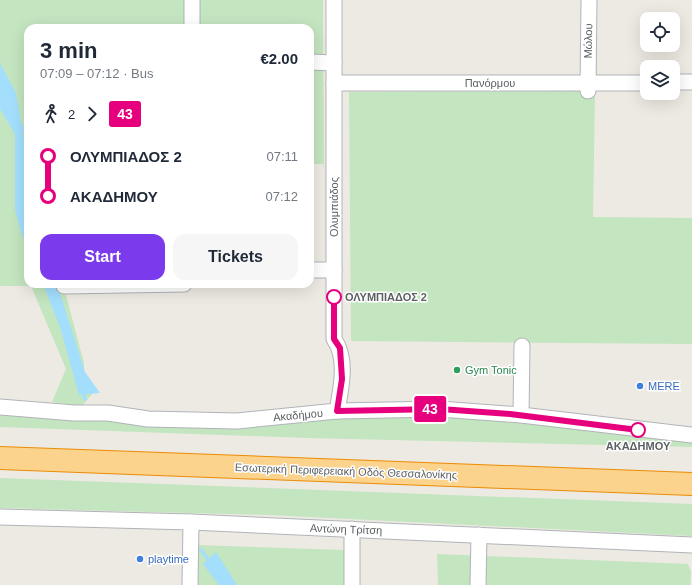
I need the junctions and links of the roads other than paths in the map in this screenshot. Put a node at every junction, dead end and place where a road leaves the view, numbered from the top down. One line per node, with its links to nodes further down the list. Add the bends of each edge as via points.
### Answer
1 (192, 0): 4 (street)
2 (334, 0): 6 (street, Ολυμπιάδος)
3 (589, 0): 7 (street, Μώλου)
4 (192, 24)
5 (314, 62): 6 (street)
6 (334, 63): 11 (street, Ολυμπιάδος)
7 (588, 82): 8 (street, Πανόρμου); 11 (street, Πανόρμου)
8 (640, 82)
9 (680, 82): 10 (street)
10 (692, 82)
11 (334, 83): 13 (street, Ολυμπιάδος)
12 (314, 270): 13 (street)
13 (334, 270): 16 (street, Ολυμπιάδος, via 334,339 340,348 342,374)
14 (522, 346): 17 (street)
15 (0, 407): 16 (street, Ακαδήμου, via 108,413 148,419 230,421)
16 (337, 411): 17 (street, Ακαδήμου, via 440,409)
17 (521, 415): 18 (street, Ακαδήμου)
18 (692, 435)
19 (0, 444): 23 (highway, Εσωτερική Περιφερειακή Οδός Θεσσαλονίκης)
20 (0, 458): 21 (highway, Εσωτερική Περιφερειακή Οδός Θεσσαλονίκης)
21 (36, 460): 22 (highway, via 24,466); 24 (highway, Εσωτερική Περιφερειακή Οδός Θεσσαλονίκης)
22 (0, 466)
23 (692, 469)
24 (692, 484)
25 (0, 517): 26 (street, Αντώνη Τρίτση)
26 (191, 522): 27 (street, Αντώνη Τρίτση); 30 (street)
27 (352, 529): 28 (street, Αντώνη Τρίτση); 31 (street)
28 (479, 534): 29 (street, Αντώνη Τρίτση); 32 (street)
29 (692, 545)
30 (190, 585)
31 (352, 585)
32 (478, 585)

